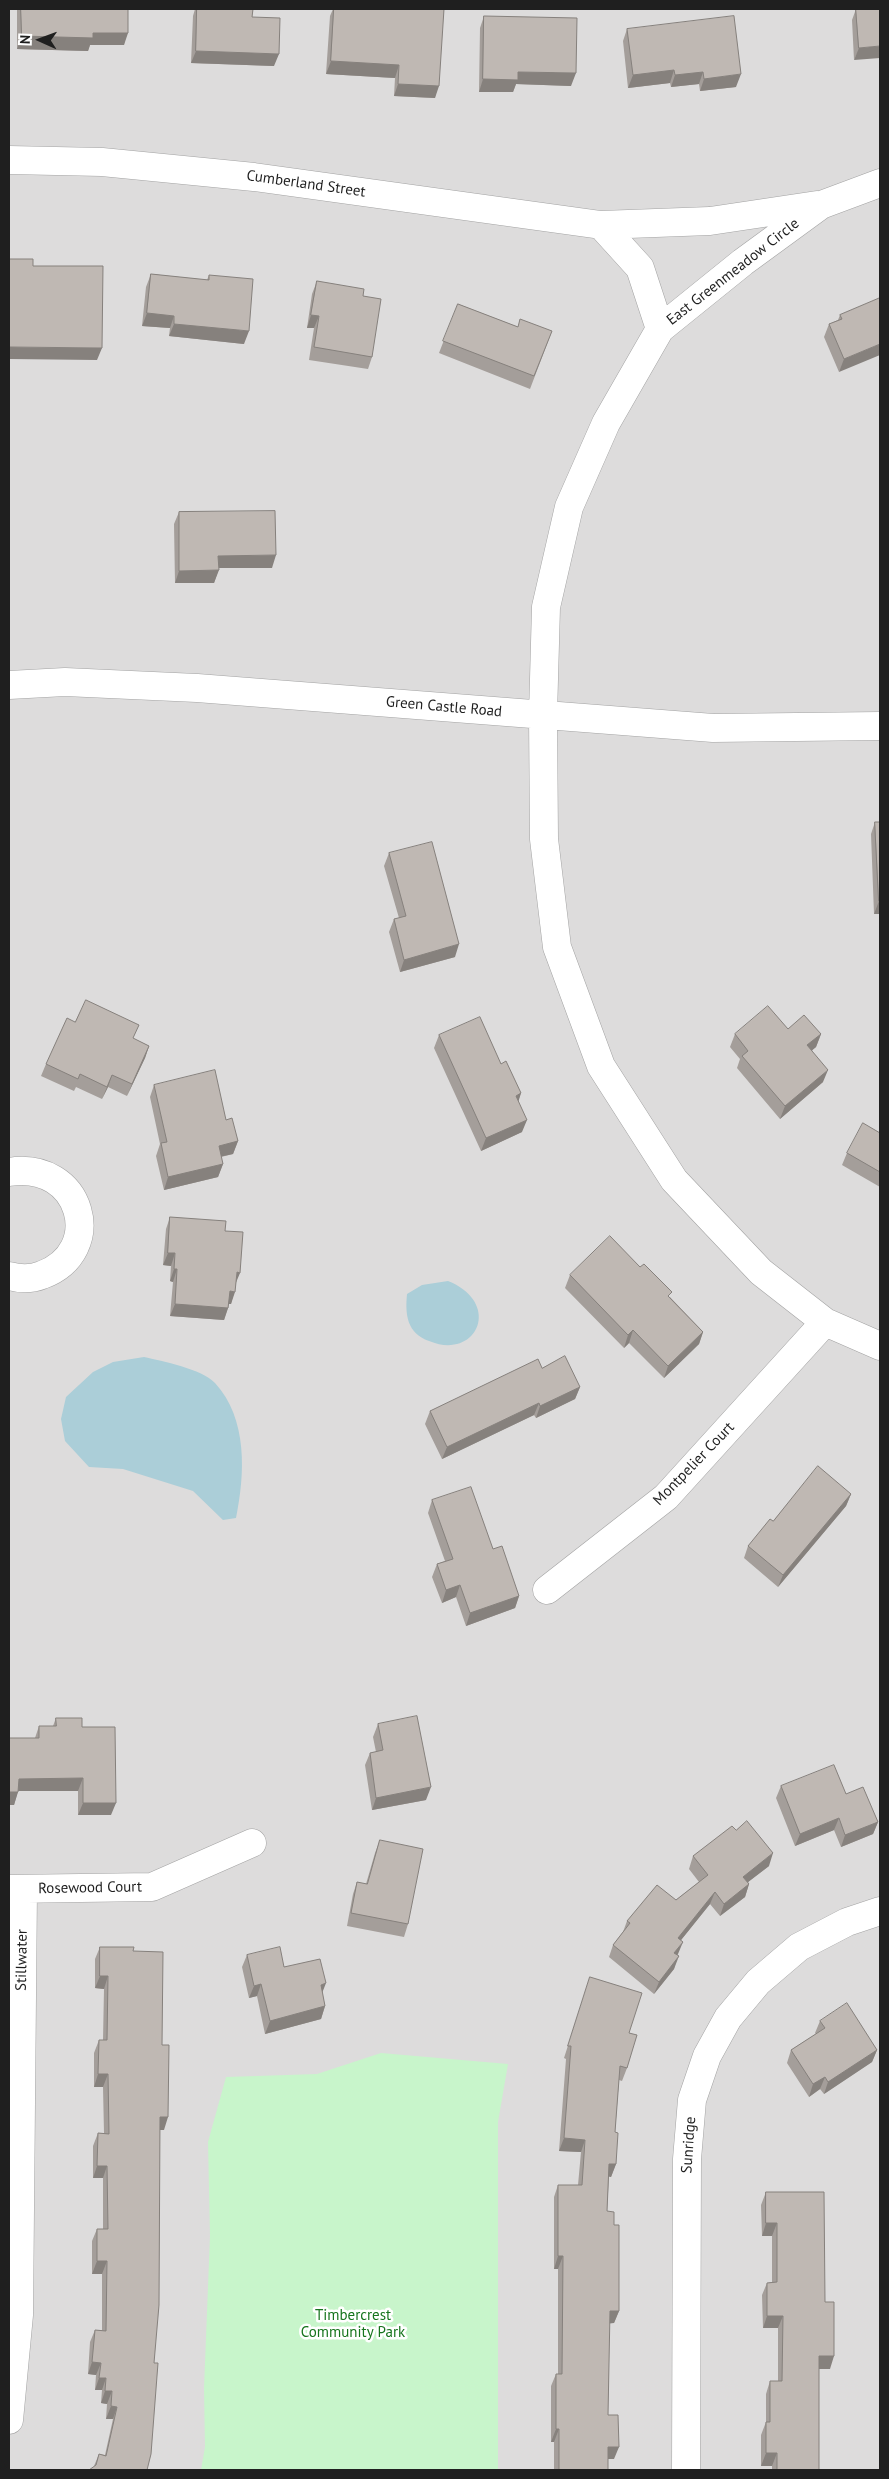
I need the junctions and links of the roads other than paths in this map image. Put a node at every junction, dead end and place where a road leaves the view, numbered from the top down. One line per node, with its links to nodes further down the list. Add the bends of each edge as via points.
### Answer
1 (9, 160): 4 (street, Cumberland Street, via 102,162 254,177)
2 (880, 182): 3 (street, East Greenmeadow Circle)
3 (821, 204): 4 (street, Cumberland Street, via 710,221); 5 (street, East Greenmeadow Circle)
4 (601, 225): 5 (street, via 640,268)
5 (660, 329): 7 (street, East Greenmeadow Circle, via 606,423 569,507 546,607)
6 (9, 685): 7 (street, Green Castle Road, via 65,682 197,688)
7 (543, 715): 8 (street, Green Castle Road, via 713,728); 11 (street, East Greenmeadow Circle, via 544,839 557,947 601,1066 674,1180 762,1272)
8 (880, 726)
9 (9, 1172): 10 (street, via 26,1169 43,1172 59,1181 70,1194 80,1227 76,1244 67,1259 53,1271 35,1278)
10 (9, 1276)
11 (825, 1322): 12 (street, East Greenmeadow Circle); 13 (street, Montpelier Court, via 666,1497)
12 (880, 1346)
13 (547, 1590)
14 (252, 1843): 15 (street, Rosewood Court, via 152,1888)
15 (16, 1889): 17 (street, Stillwater, via 19,2315)
16 (880, 1911): 18 (street, Sunridge, via 847,1922 799,1947 758,1982 728,2018 707,2056 692,2100 687,2159)
17 (9, 2420)
18 (686, 2470)

